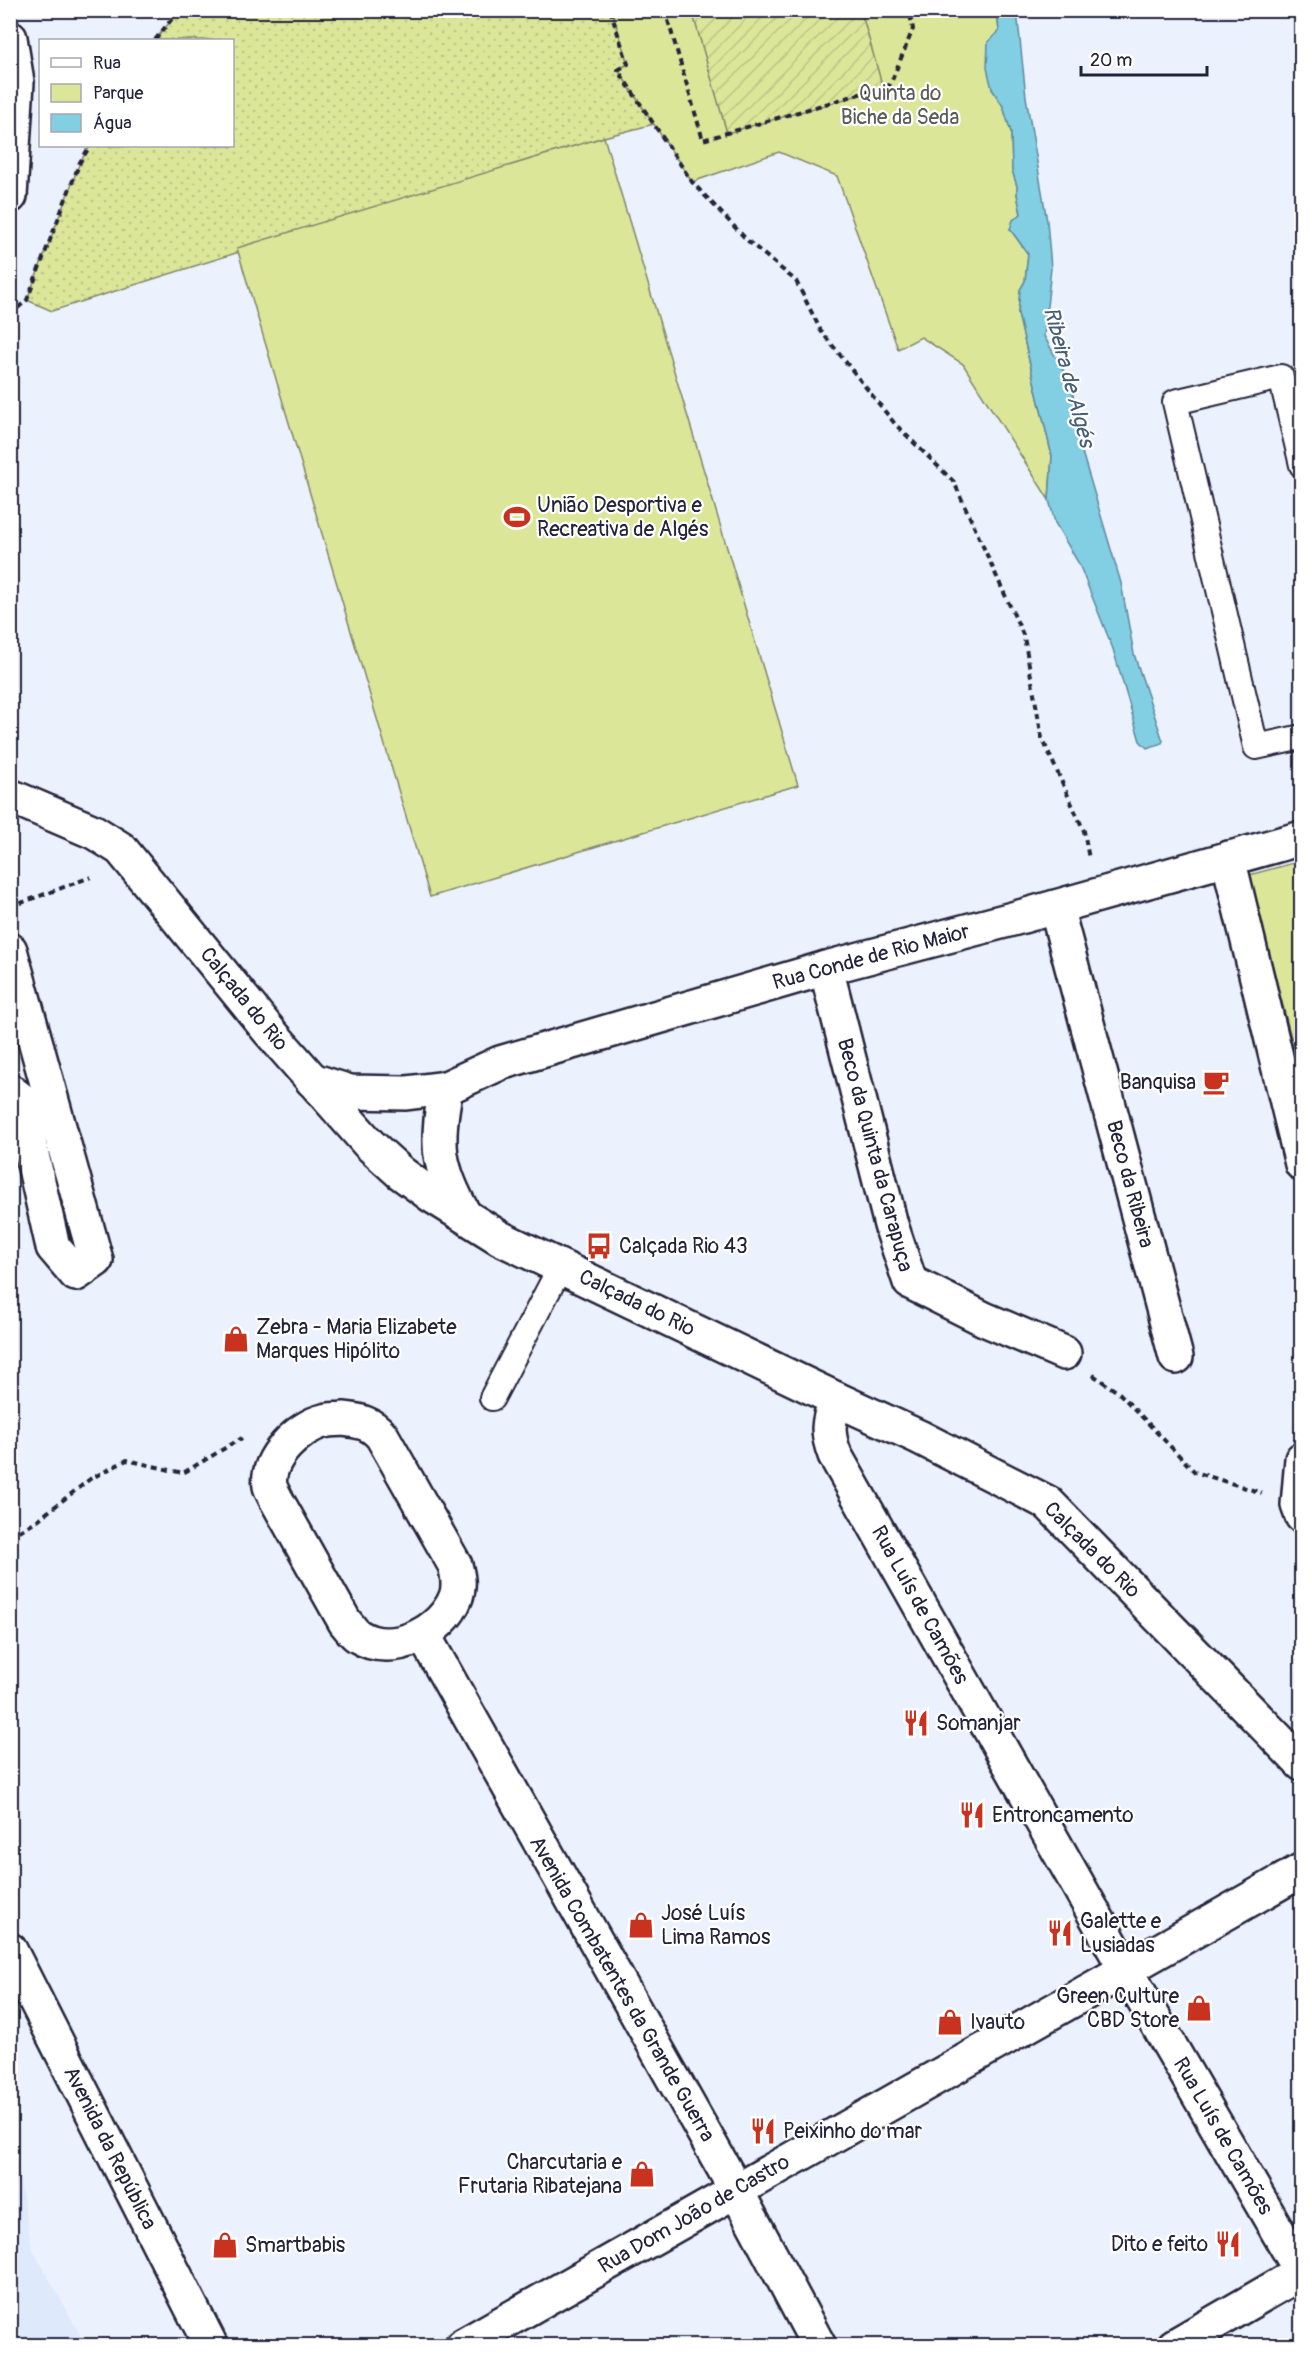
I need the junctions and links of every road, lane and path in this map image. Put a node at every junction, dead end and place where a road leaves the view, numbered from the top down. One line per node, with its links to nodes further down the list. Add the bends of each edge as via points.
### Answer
1 (179, 10): 6 (path)
2 (610, 10): 16 (path, via 628,64 618,70 692,182 748,241 796,281 821,331 895,424 954,482 1024,637 1042,738 1084,831)
3 (665, 10): 4 (path, via 703,140 890,85 913,29)
4 (909, 10)
5 (10, 38): 8 (street, via 17,82)
6 (155, 39)
7 (89, 147): 9 (path, via 80,162 27,300)
8 (10, 196)
9 (10, 315)
10 (1302, 465): 11 (lane, via 1281,378 1175,402 1256,747)
11 (1302, 737)
12 (10, 796): 21 (street, Calçada do Rio, via 94,832 121,849)
13 (1302, 838): 14 (street, Rua Conde de Rio Maior)
14 (1228, 858): 16 (street, Rua Conde de Rio Maior); 24 (street)
15 (94, 876): 18 (path)
16 (1095, 896): 17 (street, Rua Conde de Rio Maior)
17 (1056, 907): 20 (street, Rua Conde de Rio Maior); 28 (street, Beco da Ribeira)
18 (10, 908)
19 (10, 950): 23 (street, via 96,1260 76,1274 53,1247 19,1098)
20 (826, 968): 22 (street, Rua Conde de Rio Maior, via 501,1063); 27 (street, Beco da Quinta da Carapuça, via 885,1203 910,1282)
21 (312, 1080): 22 (street, Rua Conde de Rio Maior, via 366,1093); 25 (street, Calçada do Rio, via 369,1144 401,1173)
22 (446, 1088): 25 (street, via 440,1118 442,1167)
23 (10, 1091)
24 (1302, 1164)
25 (465, 1216): 26 (street, Calçada do Rio, via 500,1238)
26 (561, 1266): 29 (lane); 30 (street, Calçada do Rio)
27 (1064, 1353): 33 (path, via 1119,1393 1195,1472)
28 (1176, 1357)
29 (492, 1398)
30 (836, 1400): 36 (street, Calçada do Rio, via 1048,1503); 39 (street, Rua Luís de Camões, via 828,1438 835,1455)
31 (245, 1436): 34 (path, via 183,1473 127,1460 90,1479)
32 (1302, 1459): 33 (street)
33 (1300, 1510)
34 (10, 1537)
35 (423, 1634): 35 (street, via 440,1621 456,1598 459,1579 455,1565 382,1436 374,1426 343,1419 324,1421 300,1433 284,1447 272,1467 270,1484 345,1622 358,1636 373,1642 401,1643); 40 (street, Avenida Combatentes da Grande Guerra)
36 (1302, 1764)
37 (1302, 1870): 39 (street, Rua Dom João de Castro)
38 (10, 1950): 42 (street, Avenida da República)
39 (1126, 1970): 40 (street, Rua Dom João de Castro); 41 (street, Rua Luís de Camões)
40 (736, 2190): 43 (street, Rua Dom João de Castro); 44 (street, Avenida Combatentes da Grande Guerra)
41 (1301, 2272): 45 (street)
42 (211, 2346)
43 (462, 2346)
44 (819, 2346)
45 (1174, 2346)

